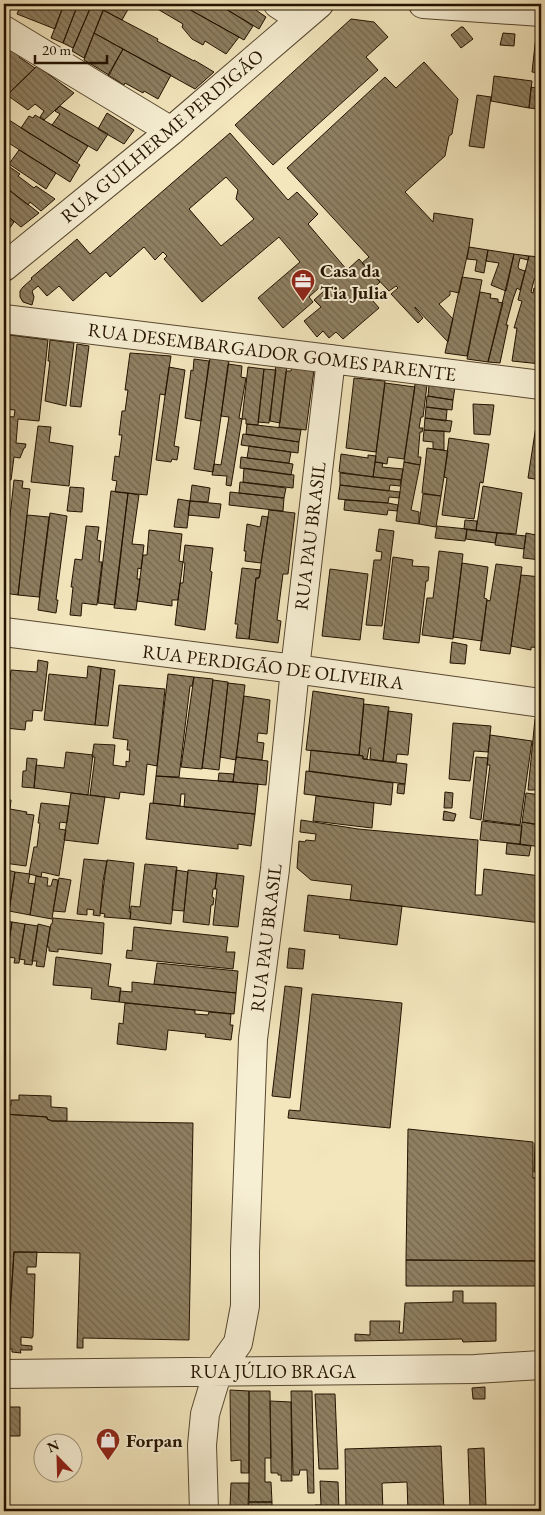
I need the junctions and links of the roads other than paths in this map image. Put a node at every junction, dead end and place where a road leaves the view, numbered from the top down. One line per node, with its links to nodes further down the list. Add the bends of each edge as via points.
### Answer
1 (278, 4): 3 (street)
2 (423, 4): 4 (street)
3 (310, 11): 6 (street, RUA GUILHERME PERDIGÃO)
4 (541, 12)
5 (4, 30): 6 (street)
6 (171, 131): 7 (street, RUA GUILHERME PERDIGÃO)
7 (4, 267)
8 (4, 319): 9 (street, RUA DESEMBARGADOR GOMES PARENTE)
9 (331, 359): 10 (street, RUA DESEMBARGADOR GOMES PARENTE); 12 (street, RUA PAU BRASIL)
10 (541, 385)
11 (4, 632): 12 (street, RUA PERDIGÃO DE OLIVEIRA)
12 (295, 669): 13 (street, RUA PERDIGÃO DE OLIVEIRA); 15 (street, RUA PAU BRASIL, via 275,870 253,1039 245,1306 238,1342)
13 (541, 703)
14 (541, 1366): 15 (street, RUA JÚLIO BRAGA)
15 (218, 1371): 16 (street, RUA JÚLIO BRAGA); 17 (street, RUA PAU BRASIL, via 205,1414 202,1445)
16 (4, 1374)
17 (204, 1511)

